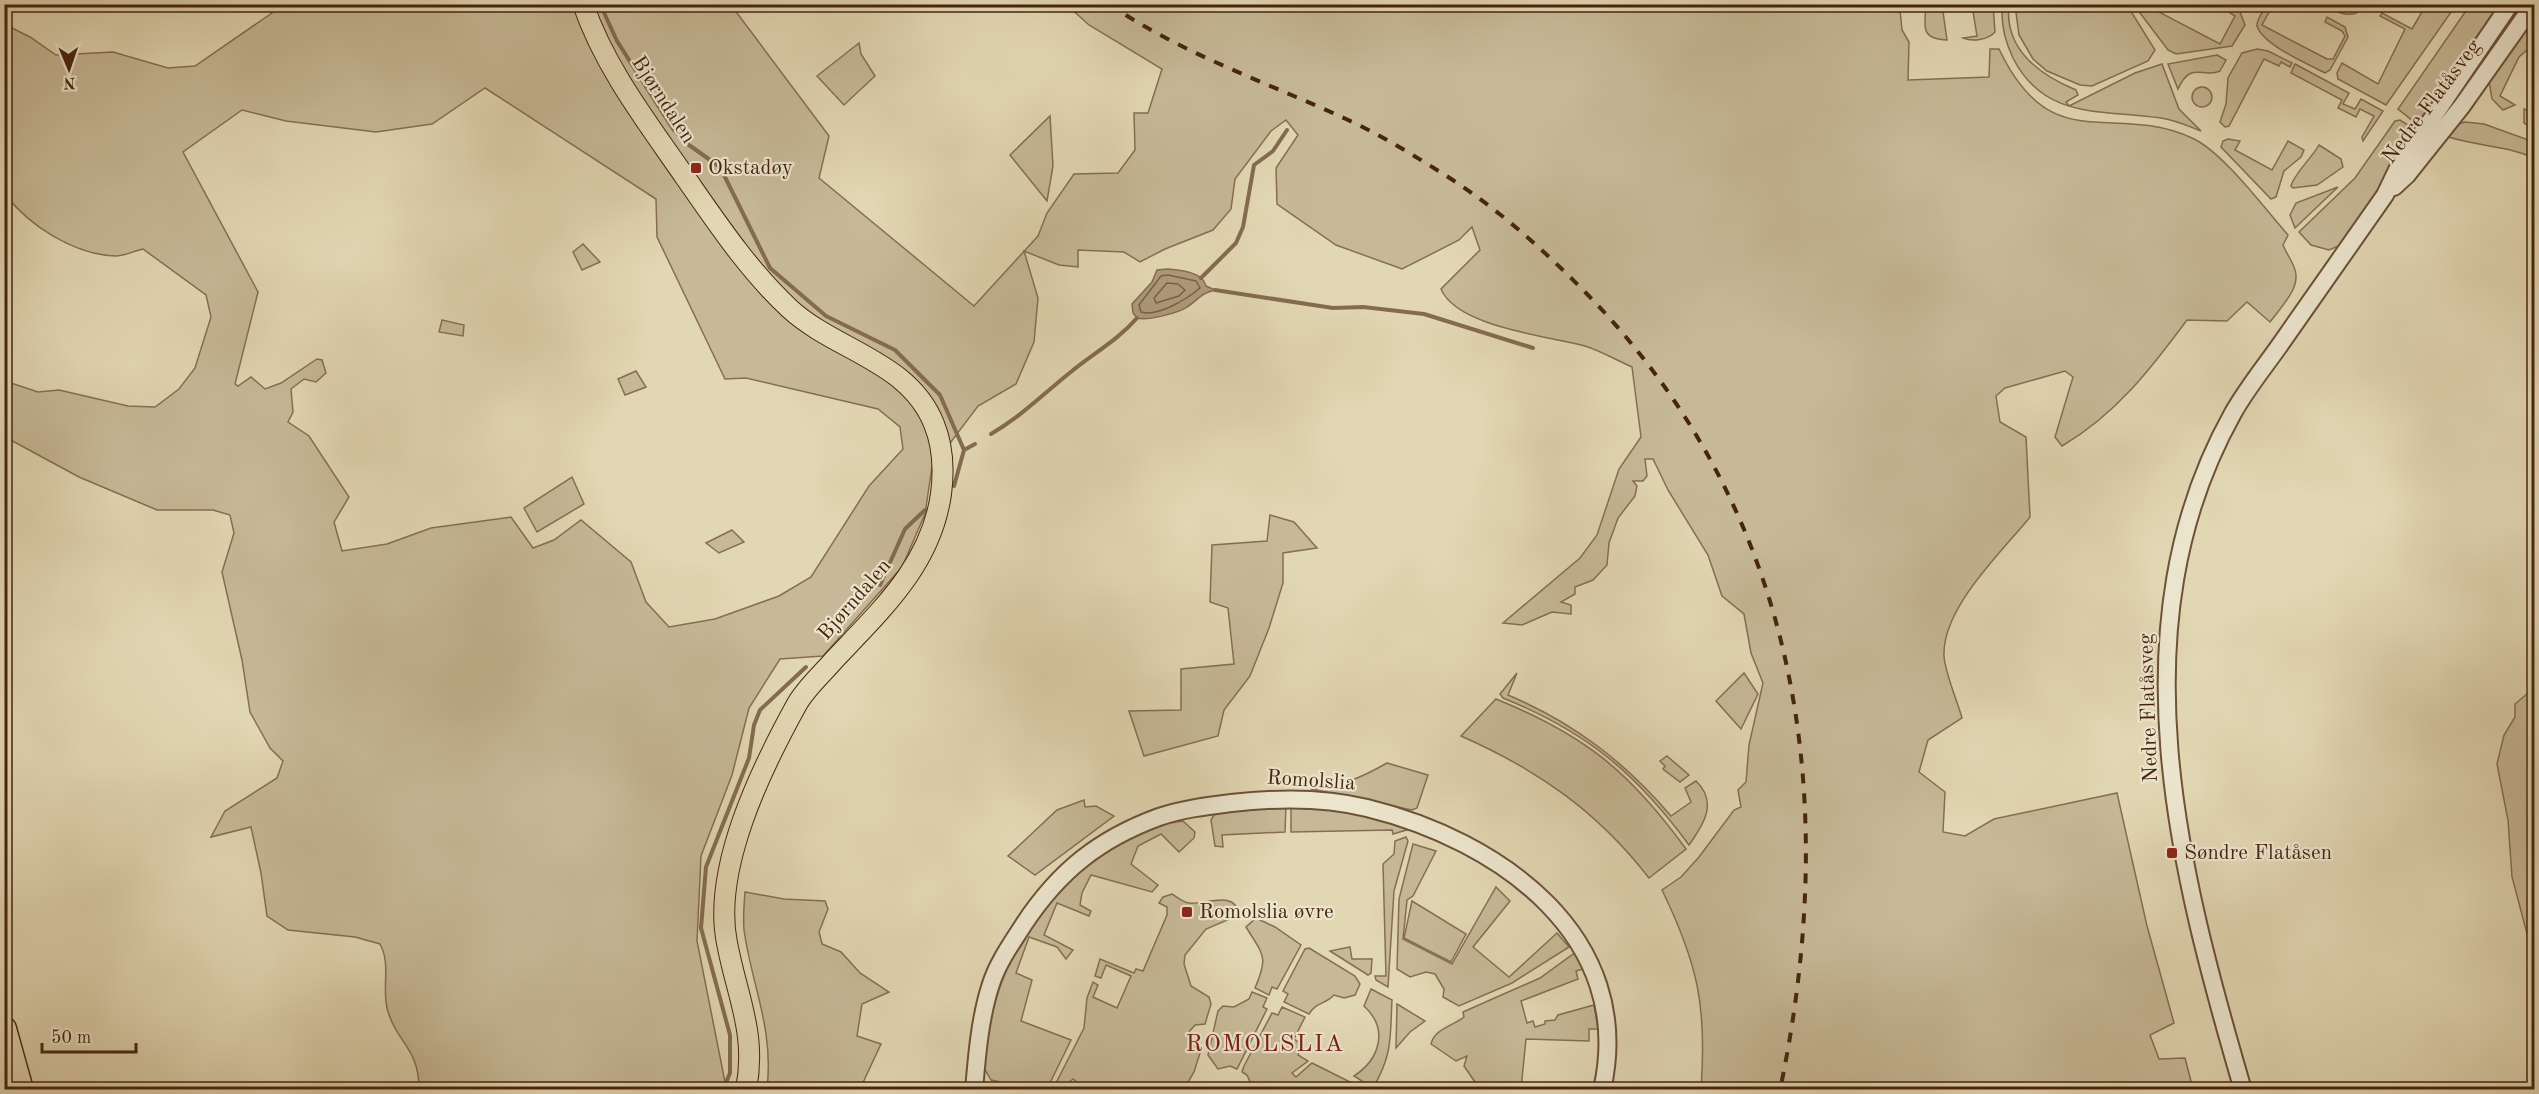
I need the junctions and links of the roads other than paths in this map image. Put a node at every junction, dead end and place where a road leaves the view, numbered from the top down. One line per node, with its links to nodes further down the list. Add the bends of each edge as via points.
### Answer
1 (583, 4): 7 (main road, Bjørndalen, via 594,35 633,103 729,239 804,321 895,373 913,389 935,426 941,447 938,509 918,563 896,594 799,700 767,765 731,863 723,908 727,942 748,1026 751,1063)
2 (2510, 4): 4 (street, Nedre Flatåsveg)
3 (2534, 4): 4 (street, Nedre Flatåsveg)
4 (2444, 115): 10 (street, Nedre Flatåsveg, via 2419,148 2407,175 2385,195 2233,412 2189,516 2173,583 2166,639 2180,844)
5 (4, 1029): 6 (highway)
6 (21, 1089)
7 (746, 1089)
8 (974, 1089): 9 (street, Romolslia, via 992,983 1045,892 1071,866 1160,817 1201,806 1271,799 1364,807 1417,822 1467,844 1546,902 1578,939 1597,977 1607,1042)
9 (1602, 1089)
10 (2243, 1089)

